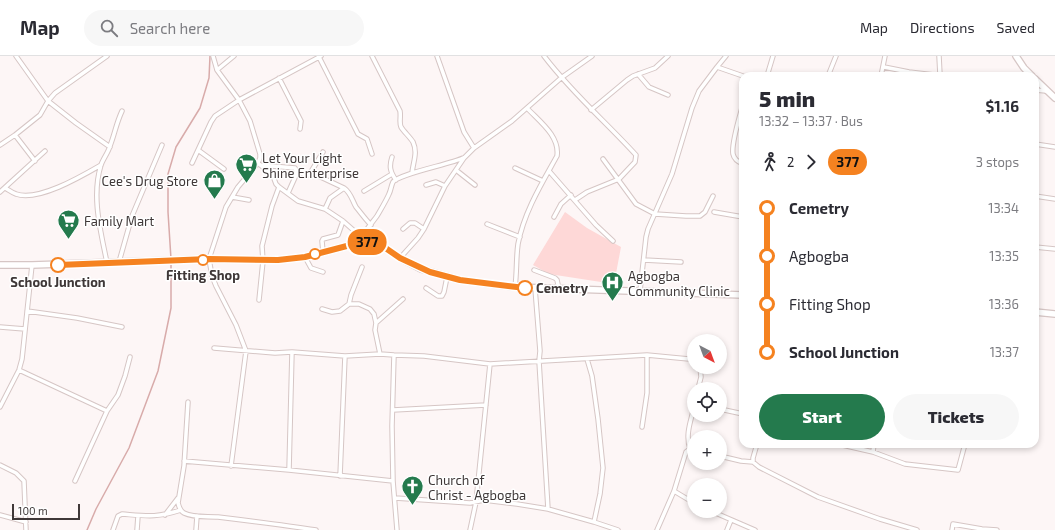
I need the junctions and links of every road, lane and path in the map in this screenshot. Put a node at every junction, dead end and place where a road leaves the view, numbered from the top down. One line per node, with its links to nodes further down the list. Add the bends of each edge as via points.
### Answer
1 (16, 56): 36 (street)
2 (106, 56): 36 (street, via 55,93)
3 (213, 56): 19 (street)
4 (234, 56): 19 (street)
5 (320, 56): 28 (street); 52 (street, via 358,134 367,139)
6 (372, 56): 67 (street, via 400,112 401,127 412,142 416,156 412,163)
7 (437, 56): 48 (street, via 464,132)
8 (544, 56): 29 (street)
9 (592, 56): 29 (street)
10 (668, 56): 26 (street, via 655,68)
11 (726, 56): 17 (street)
12 (773, 56): 20 (street)
13 (836, 56): 21 (street)
14 (885, 56): 18 (street)
15 (939, 56): 24 (street)
16 (1016, 56): 25 (street)
17 (717, 66): 27 (street); 90 (street, via 694,102 672,174)
18 (884, 67): 22 (street); 23 (street)
19 (218, 70): 35 (street)
20 (768, 72)
21 (830, 72)
22 (882, 72)
23 (909, 72)
24 (941, 72)
25 (1028, 72)
26 (638, 74): 33 (street, via 649,87); 38 (street)
27 (739, 74)
28 (280, 78): 35 (street); 41 (street, via 301,120)
29 (561, 78): 37 (street); 38 (street)
30 (1039, 82): 32 (street)
31 (1039, 90): 32 (street)
32 (1047, 91): 34 (street)
33 (668, 95)
34 (1055, 98)
35 (239, 100): 49 (street, via 215,116); 59 (street, via 252,127 260,154)
36 (48, 101): 42 (street, via 40,115); 46 (street)
37 (527, 108): 48 (street); 65 (street, via 553,136 557,144 557,156)
38 (591, 110): 69 (street, via 636,155 635,162)
39 (122, 111): 46 (street)
40 (739, 120): 57 (street, via 732,147 734,158)
41 (300, 129)
42 (15, 135): 43 (street); 56 (street)
43 (0, 145)
44 (162, 145): 109 (street, via 132,216)
45 (1039, 145): 47 (street)
46 (110, 147): 60 (street)
47 (1055, 147)
48 (474, 148): 54 (street)
49 (198, 150): 58 (street); 62 (street)
50 (45, 151): 56 (street)
51 (323, 152): 66 (street)
52 (372, 154)
53 (392, 157): 68 (street)
54 (464, 158): 63 (street); 67 (street)
55 (603, 159): 69 (street)
56 (35, 160): 76 (street)
57 (739, 162)
58 (192, 163)
59 (259, 164): 64 (street, via 295,168); 75 (street, via 273,176); 83 (street)
60 (101, 165): 76 (street, via 74,180 38,194 16,194); 111 (street, via 97,208)
61 (515, 168): 71 (street)
62 (224, 169)
63 (456, 170): 73 (street); 74 (street)
64 (297, 171): 66 (street, via 307,176); 80 (street)
65 (549, 171): 71 (street); 81 (street)
66 (312, 173): 77 (street)
67 (412, 173): 70 (street)
68 (392, 174): 70 (street); 78 (street)
69 (619, 179): 87 (street, via 587,192); 90 (street, via 636,204)
70 (396, 180): 95 (street)
71 (543, 181): 98 (street, via 527,214)
72 (426, 185): 74 (street, via 436,182)
73 (475, 185)
74 (445, 186): 97 (street)
75 (279, 187): 80 (street); 108 (street, via 262,246)
76 (5, 188): 79 (street)
77 (344, 188): 88 (street, via 330,198); 95 (street)
78 (364, 191)
79 (0, 192)
80 (288, 193): 88 (street, via 298,201)
81 (571, 195): 87 (street); 92 (street)
82 (713, 196): 90 (street, via 705,212 700,216)
83 (232, 197): 86 (street); 106 (street, via 226,207)
84 (1039, 197): 85 (street)
85 (1055, 199)
86 (249, 200)
87 (575, 200): 100 (street)
88 (325, 209): 93 (street)
89 (714, 212): 91 (street)
90 (655, 214): 107 (street, via 648,229)
91 (739, 216)
92 (554, 217)
93 (343, 221): 99 (street); 103 (street, via 338,235 323,239)
94 (487, 224): 98 (street)
95 (371, 225): 99 (street)
96 (403, 229): 97 (street, via 410,223 415,223)
97 (424, 229): 105 (street)
98 (520, 237): 118 (street)
99 (362, 239): 103 (street); 105 (street, via 378,243)
100 (613, 241)
101 (1039, 247): 102 (street)
102 (1055, 249)
103 (323, 252): 104 (street)
104 (305, 257): 108 (street); 116 (street, via 310,268)
105 (400, 258): 117 (street, via 421,269)
106 (209, 259): 108 (street); 109 (street); 136 (street, via 216,286)
107 (644, 260): 110 (street); 122 (street)
108 (263, 261): 125 (street)
109 (119, 262): 111 (street)
110 (681, 262)
111 (107, 263): 113 (street)
112 (0, 265): 113 (street)
113 (32, 265): 128 (street)
114 (362, 267): 126 (street)
115 (534, 270): 121 (street, via 555,278)
116 (323, 272)
117 (448, 277): 118 (street); 119 (street, via 442,296)
118 (515, 287): 120 (street)
119 (426, 288)
120 (535, 288): 121 (street); 145 (street)
121 (559, 289): 122 (street)
122 (640, 290): 123 (street)
123 (739, 295)
124 (403, 299): 131 (street)
125 (259, 300)
126 (349, 304): 127 (street, via 340,312); 131 (street, via 359,304 370,309)
127 (322, 309)
128 (27, 311): 133 (street); 134 (street)
129 (1039, 312): 130 (street)
130 (1055, 314)
131 (376, 324): 138 (street)
132 (0, 327): 134 (street)
133 (122, 327)
134 (24, 329): 147 (street, via 24,346)
135 (214, 348): 136 (street)
136 (246, 351): 137 (street); 166 (street)
137 (292, 352): 141 (street); 167 (street)
138 (380, 354): 139 (street); 141 (street)
139 (394, 355): 146 (street); 151 (street)
140 (647, 355): 143 (street); 144 (street); 155 (street, via 647,394)
141 (345, 356): 168 (street)
142 (130, 357): 153 (street, via 118,395)
143 (587, 359): 145 (street); 185 (street, via 592,376 603,468)
144 (687, 359)
145 (539, 361): 146 (street); 176 (street)
146 (490, 364): 149 (street)
147 (19, 370): 150 (street); 153 (street)
148 (188, 402): 163 (street)
149 (486, 405): 151 (street); 175 (street)
150 (0, 407)
151 (393, 410): 170 (street)
152 (727, 411): 154 (street)
153 (107, 412): 169 (street)
154 (739, 413)
155 (642, 427)
156 (756, 448): 164 (street)
157 (856, 448): 161 (street)
158 (874, 448): 161 (street)
159 (964, 448): 161 (street, via 958,470 905,464)
160 (687, 452): 171 (street)
161 (874, 452)
162 (727, 458): 164 (street)
163 (184, 461): 166 (street); 172 (street)
164 (753, 462): 198 (street, via 818,497)
165 (0, 465): 184 (street, via 21,477 24,482)
166 (232, 466): 167 (street)
167 (289, 470): 168 (street)
168 (340, 476): 170 (street)
169 (75, 481)
170 (393, 481): 173 (street)
171 (674, 491): 174 (street); 195 (street)
172 (179, 498): 177 (street); 179 (street)
173 (395, 498): 175 (street); 192 (street)
174 (687, 498)
175 (476, 502): 176 (street, via 484,500); 193 (street)
176 (548, 509): 185 (street)
177 (181, 510): 179 (street); 181 (street, via 184,514)
178 (0, 515): 184 (street)
179 (165, 515): 180 (street)
180 (138, 516): 188 (street, via 118,516); 189 (street)
181 (197, 516): 186 (street); 190 (street)
182 (727, 518): 183 (street)
183 (731, 520): 196 (street); 197 (street)
184 (26, 522): 187 (street)
185 (594, 522): 194 (street)
186 (306, 529): 191 (street)
187 (26, 530)
188 (113, 530)
189 (137, 530)
190 (196, 530)
191 (316, 530)
192 (397, 530)
193 (470, 530)
194 (618, 530)
195 (657, 530)
196 (727, 530)
197 (755, 530)
198 (917, 530)
199 (952, 530): 200 (street, via 953,524)
200 (997, 530)

